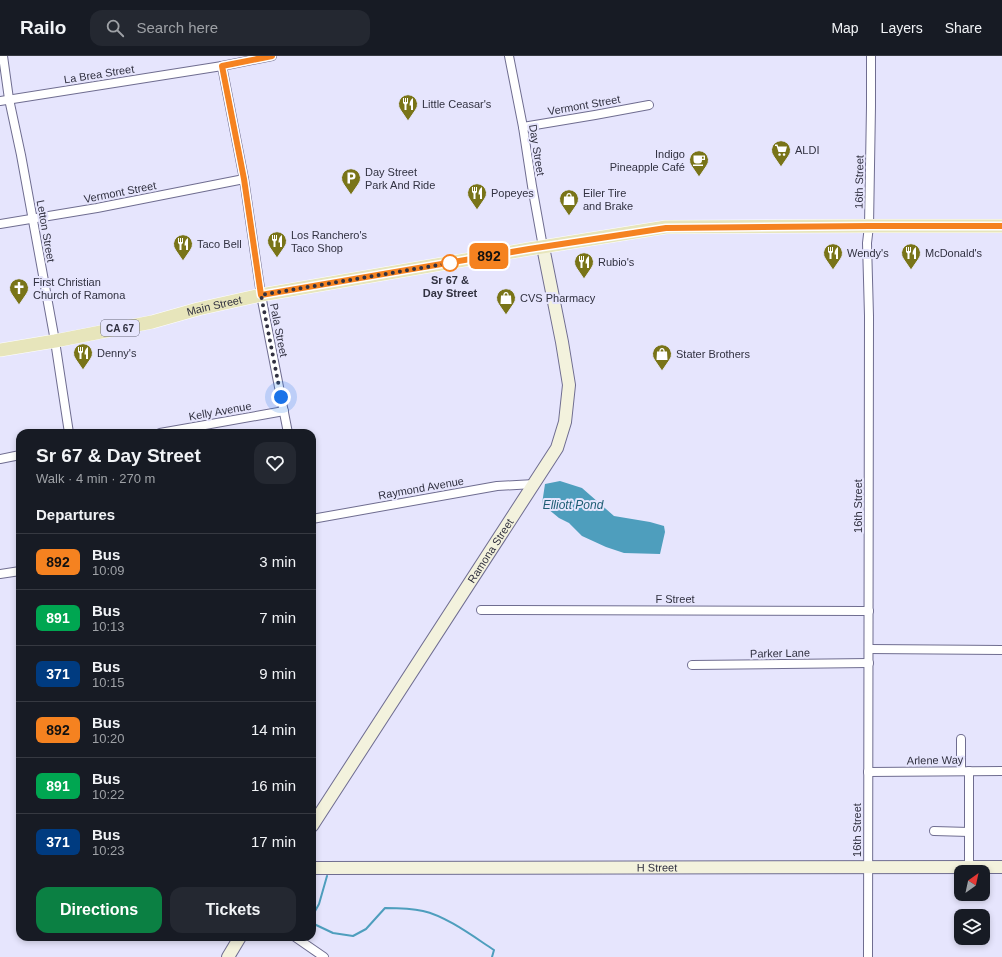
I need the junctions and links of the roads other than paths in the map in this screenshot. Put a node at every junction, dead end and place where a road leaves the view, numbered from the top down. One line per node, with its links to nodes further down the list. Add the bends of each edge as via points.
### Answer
1 (3, 56): 6 (street, Letton Street)
2 (272, 56): 5 (street, La Brea Street)
3 (509, 56): 9 (street, Day Street)
4 (871, 56): 13 (street, 16th Street)
5 (222, 66): 6 (street, La Brea Street); 10 (street, Pala Street)
6 (9, 99): 7 (street, La Brea Street); 11 (street, Letton Street)
7 (0, 100)
8 (649, 105): 9 (street, Vermont Street)
9 (523, 127): 15 (street, Day Street)
10 (244, 179): 11 (street, Vermont Street); 16 (street, Pala Street)
11 (33, 219): 12 (street, Vermont Street); 17 (street, Letton Street)
12 (0, 224)
13 (869, 226): 14 (main road, Main Street / CA 67); 15 (main road, Main Street / CA 67, via 666,228); 30 (street, 16th Street)
14 (1002, 226)
15 (543, 247): 16 (main road, Main Street / CA 67); 25 (street, Ramona Street, via 569,385 565,422 557,448)
16 (261, 295): 17 (main road, Main Street / CA 67, via 152,322); 19 (street, Pala Street)
17 (55, 341): 18 (main road, Main Street / CA 67); 20 (street, Letton Street)
18 (0, 350)
19 (284, 411): 21 (street, Kelly Avenue); 22 (street, Pala Street)
20 (68, 429)
21 (183, 429)
22 (287, 429)
23 (16, 456): 24 (street)
24 (0, 459)
25 (534, 484): 26 (street, Raymond Avenue, via 497,486); 39 (street, Ramona Street)
26 (316, 518)
27 (16, 572): 28 (street)
28 (0, 574)
29 (481, 610): 30 (street, F Street)
30 (869, 611): 31 (street, 16th Street)
31 (869, 649): 32 (street); 33 (street, 16th Street)
32 (1002, 650)
33 (869, 663): 34 (street, Parker Lane); 38 (street, 16th Street)
34 (692, 665)
35 (962, 739): 37 (street)
36 (1002, 770): 37 (street, Arlene Way)
37 (965, 771): 38 (street, Arlene Way); 41 (street)
38 (868, 772): 46 (street, 16th Street)
39 (316, 820)
40 (934, 831): 41 (street)
41 (969, 832): 42 (street)
42 (969, 865)
43 (954, 866): 46 (street, H Street)
44 (990, 866): 45 (street, H Street)
45 (1002, 866)
46 (868, 867): 47 (street, H Street); 52 (street, 16th Street)
47 (316, 868)
48 (238, 941): 50 (street)
49 (301, 941): 51 (street)
50 (228, 957)
51 (324, 957)
52 (868, 957)

